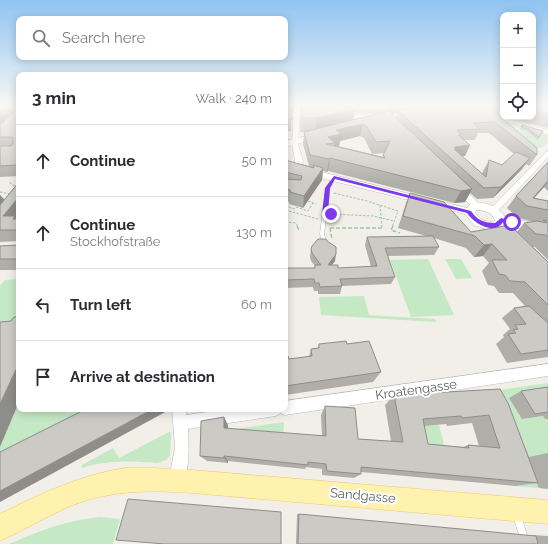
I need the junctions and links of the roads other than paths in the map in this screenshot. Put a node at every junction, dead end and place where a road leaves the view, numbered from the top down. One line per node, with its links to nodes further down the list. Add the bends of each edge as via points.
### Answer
1 (296, 132): 3 (street)
2 (329, 132): 3 (street)
3 (295, 141): 4 (street); 7 (street, via 299,161)
4 (288, 143)
5 (548, 153): 11 (street)
6 (288, 167): 7 (street)
7 (296, 168): 8 (street)
8 (334, 178): 10 (street); 14 (lane, via 328,188 322,234)
9 (454, 183): 10 (street)
10 (473, 209): 11 (street, via 487,207); 12 (street, via 471,217 476,222)
11 (494, 210): 12 (street, via 500,216)
12 (500, 226): 13 (street)
13 (548, 230)
14 (324, 241)
15 (548, 370): 16 (street, Kroatengasse)
16 (288, 408)
17 (235, 412): 18 (street)
18 (180, 416): 19 (street, via 182,447)
19 (178, 480): 20 (main road, Sandgasse); 22 (main road, Sandgasse, via 150,479 106,484 48,502)
20 (515, 509): 21 (main road, Sandgasse); 23 (lane)
21 (548, 512)
22 (0, 528)
23 (526, 544)

